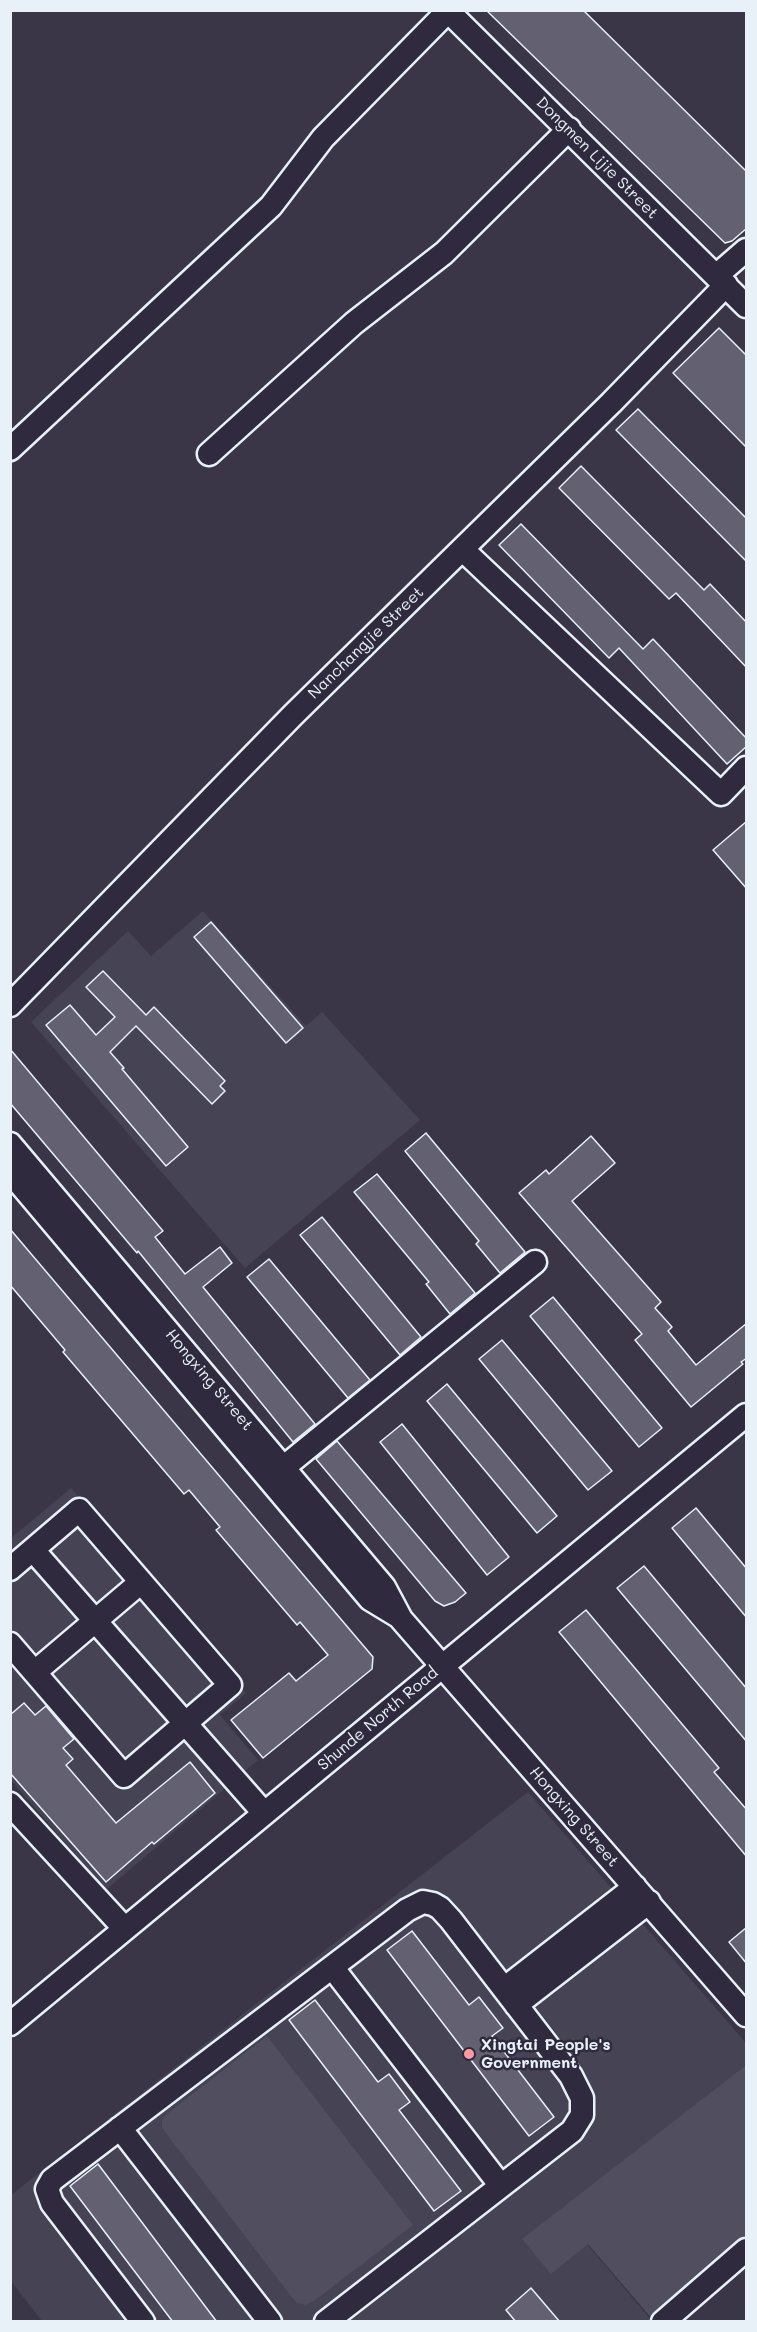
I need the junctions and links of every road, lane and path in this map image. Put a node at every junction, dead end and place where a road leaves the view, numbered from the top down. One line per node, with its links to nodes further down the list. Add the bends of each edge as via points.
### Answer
1 (447, 11): 2 (street, Dongmen Lijie Street); 6 (street, via 323,138 271,206)
2 (569, 129): 4 (street, Dongmen Lijie Street); 7 (street, via 433,262 354,323)
3 (747, 250): 4 (street, Nanchangjie Street)
4 (721, 280): 5 (street, Dongmen Lijie Street); 8 (street, Nanchangjie Street, via 611,404)
5 (747, 306)
6 (10, 449)
7 (209, 454)
8 (462, 549): 9 (street, via 721,794); 10 (street, Nanchangjie Street, via 293,715)
9 (747, 768)
10 (10, 1005)
11 (10, 1144): 15 (street, Hongxing Street)
12 (10, 1172): 19 (street, Hongxing Street, via 370,1599)
13 (535, 1262): 15 (street)
14 (747, 1415): 22 (street, Shunde North Road)
15 (283, 1468): 19 (street, Hongxing Street, via 384,1587)
16 (33, 1550): 17 (street); 18 (street, via 79,1510); 20 (street)
17 (10, 1569)
18 (141, 1582): 20 (street); 24 (street, via 230,1685)
19 (401, 1619): 22 (street, Hongxing Street)
20 (95, 1620): 23 (street); 24 (street)
21 (10, 1644): 23 (street)
22 (443, 1666): 26 (street, Shunde North Road); 27 (street, Hongxing Street)
23 (35, 1672): 24 (street, via 124,1776)
24 (185, 1723): 26 (street)
25 (10, 1804): 28 (street)
26 (264, 1814): 28 (street, Shunde North Road)
27 (642, 1895): 30 (street); 31 (street, Hongxing Street)
28 (125, 1929): 32 (street, Shunde North Road)
29 (332, 1967): 30 (street, via 423,1902 440,1908); 33 (street); 34 (street)
30 (510, 1997): 34 (street, via 571,2076 582,2098 582,2115 572,2131)
31 (742, 2001)
32 (10, 2024)
33 (120, 2128): 36 (street, via 52,2180 47,2189 52,2203); 37 (street)
34 (501, 2186): 38 (street)
35 (747, 2250): 39 (street)
36 (143, 2322)
37 (270, 2322)
38 (326, 2322)
39 (663, 2322)

